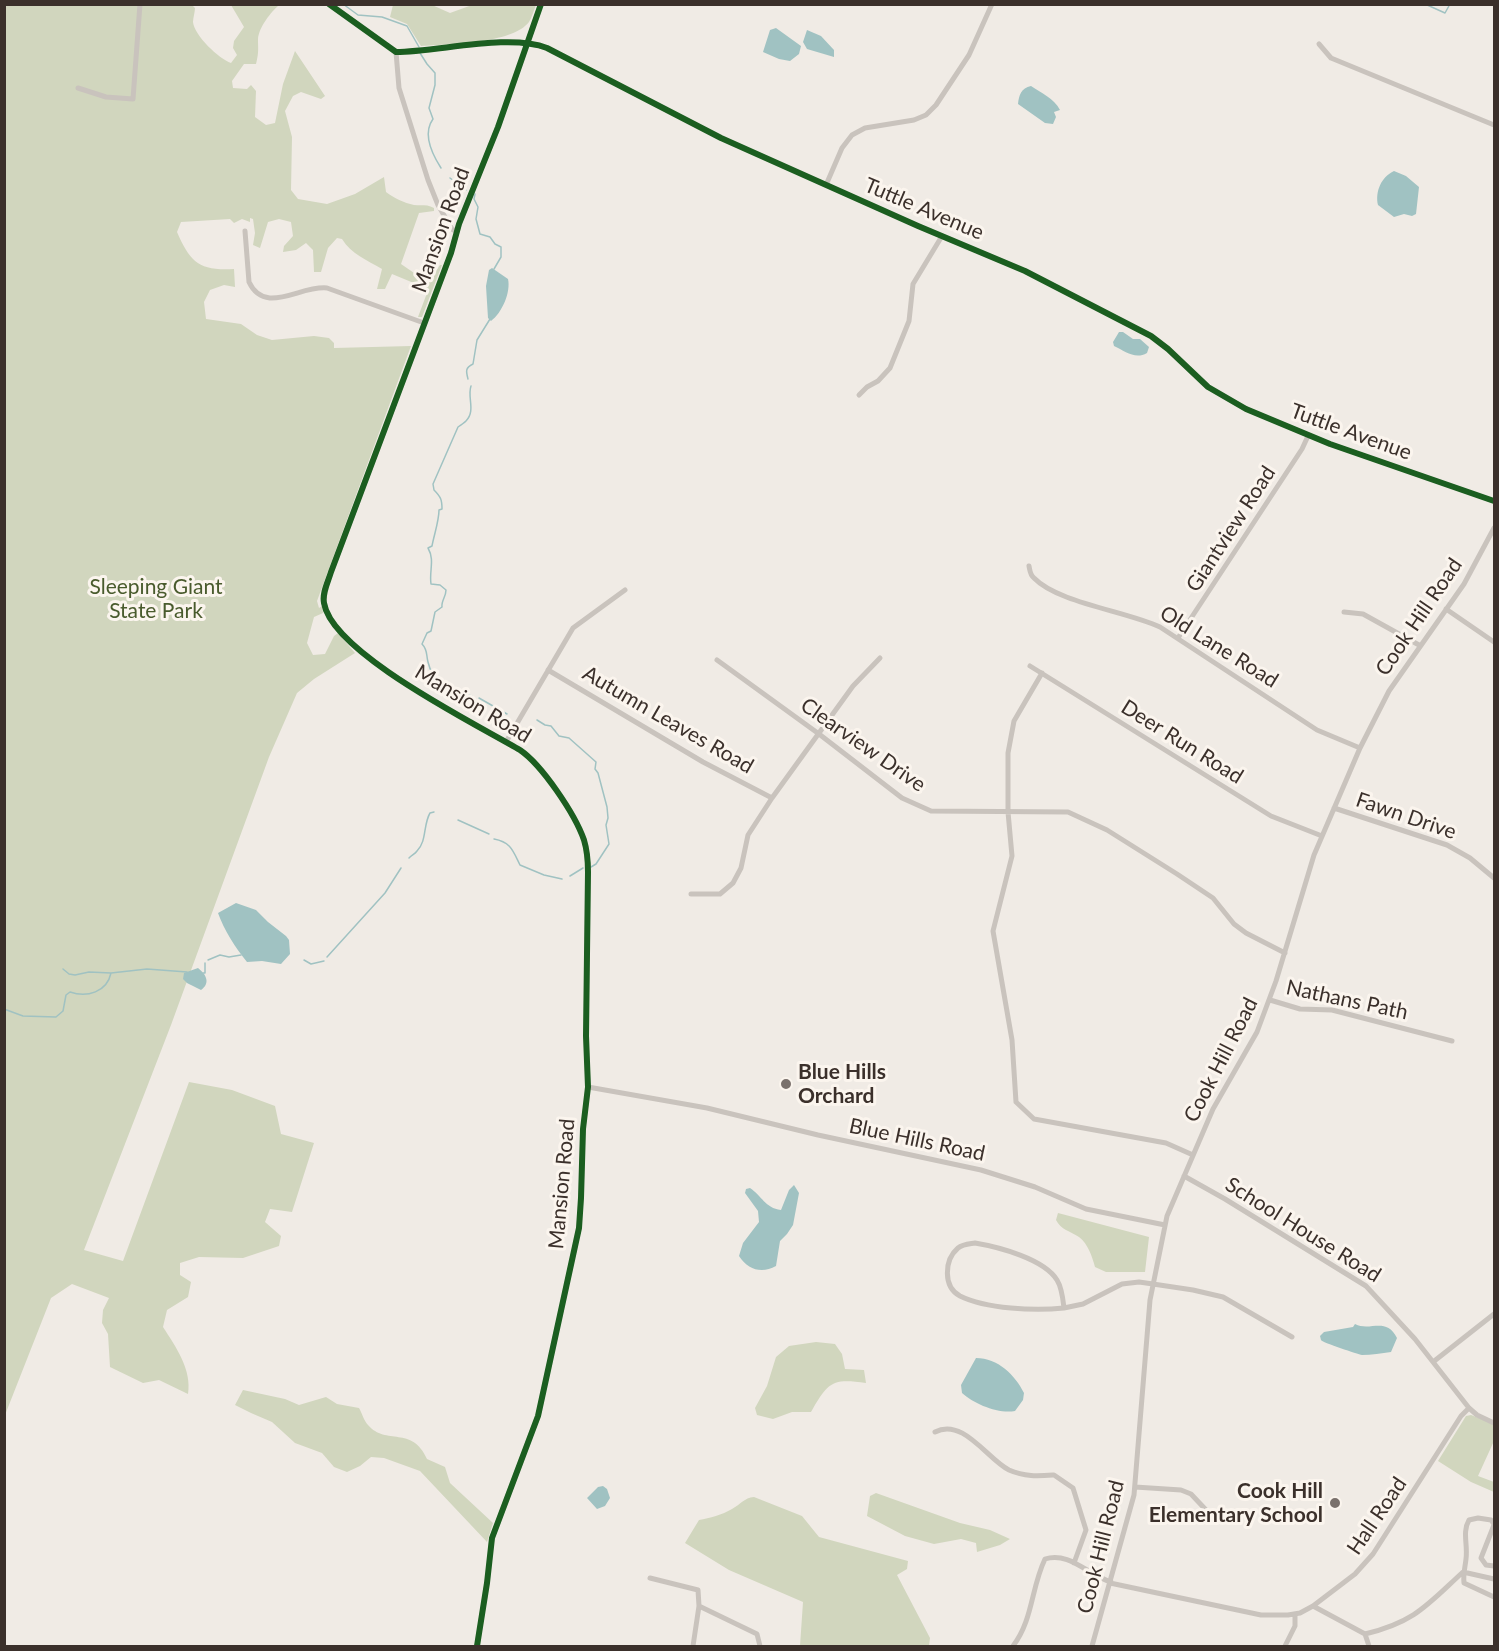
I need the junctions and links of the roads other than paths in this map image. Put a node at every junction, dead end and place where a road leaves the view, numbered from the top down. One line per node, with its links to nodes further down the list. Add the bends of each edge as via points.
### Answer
1 (140, 4): 8 (street, via 133,99 106,97)
2 (330, 4): 7 (street)
3 (541, 4): 5 (street, Mansion Road)
4 (992, 4): 10 (street, via 969,55 936,105 914,120 865,128 852,135)
5 (526, 43): 7 (street, Tuttle Avenue); 10 (street, Tuttle Avenue, via 547,48 721,138); 12 (street, Mansion Road)
6 (1319, 44): 9 (street, via 1331,58)
7 (396, 52): 12 (street, via 399,88 428,180 438,205)
8 (78, 88)
9 (1494, 124)
10 (826, 185): 13 (street, Tuttle Avenue)
11 (245, 231): 14 (street, via 249,282 262,296 273,299 327,288)
12 (457, 232): 14 (street, Mansion Road)
13 (942, 236): 15 (street, via 913,284 909,321 890,368); 16 (street, Tuttle Avenue, via 1025,271 1143,332 1215,392)
14 (424, 322): 32 (street, Mansion Road, via 328,579 324,604 336,625 376,664)
15 (859, 395)
16 (1308, 436): 17 (street, Tuttle Avenue); 23 (street, Giantview Road)
17 (1494, 501)
18 (1494, 528): 21 (street, Cook Hill Road, via 1476,565)
19 (1029, 566): 23 (street, Old Lane Road, via 1031,575 1049,589 1139,618)
20 (625, 590): 29 (street, via 573,628)
21 (1446, 609): 24 (street); 25 (street, Cook Hill Road)
22 (1344, 612): 25 (street, via 1363,614)
23 (1178, 638): 33 (street, Old Lane Road, via 1317,730)
24 (1494, 642)
25 (1419, 645): 33 (street, Cook Hill Road, via 1389,691)
26 (880, 658): 31 (street, via 853,686)
27 (717, 660): 31 (street, Clearview Drive)
28 (1030, 666): 30 (street, Deer Run Road)
29 (548, 670): 32 (street); 34 (street, Autumn Leaves Road)
30 (1042, 673): 36 (street, via 1014,721 1008,753); 37 (street, Deer Run Road, via 1271,816)
31 (819, 734): 34 (street); 36 (street, Clearview Drive, via 902,798 931,811)
32 (506, 742): 43 (street, Mansion Road, via 540,768 576,822 586,848)
33 (1360, 748): 35 (street, Cook Hill Road)
34 (772, 798): 39 (street, via 748,835 741,868 733,883 720,894)
35 (1334, 808): 37 (street, Cook Hill Road); 38 (street, Fawn Drive, via 1447,845)
36 (1008, 812): 40 (street, Clearview Drive, via 1068,812 1107,830 1213,898 1246,933); 44 (street, via 1012,856 993,931 1012,1040 1016,1102 1034,1119 1166,1143)
37 (1322, 836): 40 (street, Cook Hill Road)
38 (1494, 878)
39 (691, 894)
40 (1285, 953): 41 (street, Cook Hill Road)
41 (1270, 1000): 42 (street, Nathans Path, via 1300,1009 1332,1010); 44 (street, Cook Hill Road, via 1254,1039 1218,1098)
42 (1452, 1041)
43 (588, 1087): 46 (street, Blue Hills Road, via 707,1108 981,1170 1086,1209); 69 (street, Mansion Road, via 576,1241 538,1416 492,1538)
44 (1193, 1155): 45 (street, Cook Hill Road)
45 (1184, 1176): 46 (street, Cook Hill Road); 51 (street, School House Road, via 1366,1286)
46 (1165, 1225): 47 (street, Cook Hill Road)
47 (1153, 1284): 48 (street, via 1122,1284 1083,1304); 50 (street, via 1223,1297); 55 (street, Cook Hill Road)
48 (1064, 1308): 48 (street, via 986,1305 960,1296 948,1284 951,1257 964,1244 996,1247 1019,1255 1049,1270 1056,1278)
49 (1494, 1314): 51 (street)
50 (1292, 1337)
51 (1433, 1362): 52 (street, School House Road)
52 (1468, 1408): 53 (street, School House Road); 66 (street, Hall Road, via 1373,1554 1355,1574)
53 (1494, 1423)
54 (935, 1432): 58 (street, via 960,1432 1008,1469 1031,1477 1054,1475 1073,1488 1086,1530)
55 (1135, 1487): 56 (street, via 1181,1490 1191,1494 1207,1512); 63 (street, Cook Hill Road)
56 (1227, 1514)
57 (1494, 1524): 59 (street, via 1481,1558 1486,1565); 60 (street, via 1478,1518 1469,1520 1465,1526)
58 (1074, 1563): 63 (street, Hall Road); 72 (street, via 1064,1557 1045,1559 1023,1632)
59 (1494, 1566)
60 (1463, 1572): 62 (street); 64 (street, via 1464,1583); 68 (street, via 1409,1619)
61 (650, 1578): 65 (street, via 698,1590)
62 (1494, 1579)
63 (1110, 1582): 67 (street, Hall Road, via 1261,1615); 73 (street, Cook Hill Road)
64 (1494, 1597)
65 (699, 1606): 70 (street); 71 (street, via 757,1635)
66 (1313, 1606): 67 (street, Hall Road); 68 (street)
67 (1295, 1614): 74 (street, via 1295,1626)
68 (1365, 1634): 75 (street)
69 (477, 1647)
70 (693, 1647)
71 (760, 1647)
72 (1013, 1647)
73 (1092, 1647)
74 (1285, 1647)
75 (1369, 1647)

